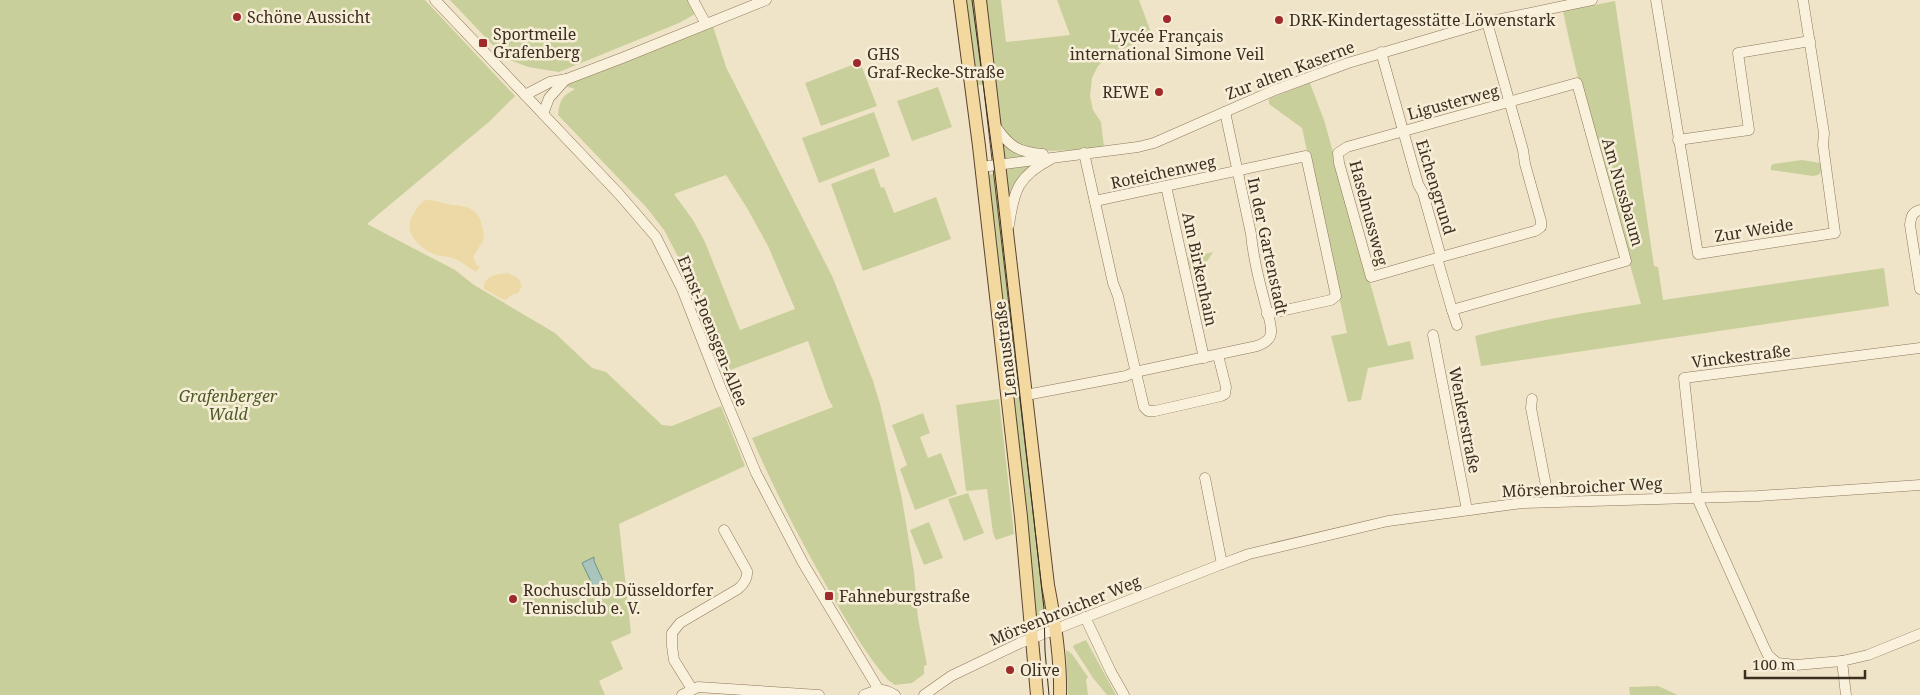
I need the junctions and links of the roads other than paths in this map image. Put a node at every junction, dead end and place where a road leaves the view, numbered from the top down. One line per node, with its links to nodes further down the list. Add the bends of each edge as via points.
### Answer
1 (435, 0): 14 (street, Ernst-Poensgen-Allee)
2 (693, 0): 10 (street)
3 (766, 0): 10 (street)
4 (960, 0): 24 (main road, Lenaustraße)
5 (980, 0): 18 (main road, Lenaustraße)
6 (1592, 0): 9 (street, Zur alten Kaserne)
7 (1656, 0): 20 (street, Zur Weide)
8 (1804, 0): 11 (street, Zur Weide)
9 (1487, 22): 12 (street, Zur alten Kaserne); 15 (street, Eichengrund)
10 (706, 24): 13 (street)
11 (1810, 42): 20 (street, via 1738,53 1749,130); 20 (street, Zur Weide, via 1835,233 1698,254)
12 (1381, 52): 16 (street, Zur alten Kaserne); 19 (street, Eichengrund)
13 (567, 79): 14 (street, via 550,82); 17 (street, via 549,98)
14 (525, 95): 17 (street, Ernst-Poensgen-Allee)
15 (1510, 102): 19 (street, Ligusterweg); 30 (street, Eichengrund, via 1540,227); 32 (street, Am Nussbaum, via 1577,83 1626,261)
16 (1225, 112): 21 (street, Zur alten Kaserne, via 1154,143); 25 (street, In der Gartenstadt)
17 (544, 114): 55 (street, Ernst-Poensgen-Allee, via 636,213 664,250 756,473 803,563)
18 (996, 126): 22 (street, Zur alten Kaserne, via 1005,140 1017,149); 23 (main road, Lenaustraße)
19 (1404, 131): 30 (street, Eichengrund); 30 (street, Haselnussweg, via 1347,148 1338,154 1339,163 1371,277)
20 (1678, 140)
21 (1084, 153): 22 (street, Zur alten Kaserne); 27 (street)
22 (1059, 156): 23 (street, Zur alten Kaserne); 29 (street, Zur alten Kaserne, via 1035,167 1018,186)
23 (1001, 164): 24 (street, Zur alten Kaserne); 29 (main road, Lenaustraße)
24 (981, 167): 52 (main road, Lenaustraße, via 1021,517)
25 (1237, 172): 26 (street, Roteichenweg); 33 (street, In der Gartenstadt); 33 (street, Roteichenweg, via 1306,156 1336,293 1331,300)
26 (1166, 186): 27 (street, Roteichenweg); 38 (street, Am Birkenhain)
27 (1095, 201): 39 (street)
28 (1917, 210): 31 (street, via 1910,224)
29 (1008, 233): 40 (main road, Lenaustraße)
30 (1439, 258): 32 (street)
31 (1920, 289)
32 (1452, 310): 34 (street)
33 (1267, 314): 37 (street, In der Gartenstadt, via 1271,333 1266,342)
34 (1457, 325)
35 (1433, 335): 46 (street, Wenkerstraße)
36 (1920, 348): 44 (street, Vinckestraße, via 1684,378)
37 (1218, 355): 38 (street, In der Gartenstadt); 39 (street, via 1226,387 1224,394 1155,411 1144,407)
38 (1204, 358): 39 (street, In der Gartenstadt)
39 (1135, 372): 40 (street, In der Gartenstadt)
40 (1026, 395): 50 (main road, Lenaustraße)
41 (1532, 399): 45 (street)
42 (1205, 478): 48 (street)
43 (1920, 485): 44 (street, Mörsenbroicher Weg)
44 (1697, 498): 45 (street, Mörsenbroicher Weg); 53 (street, via 1768,655 1785,665)
45 (1549, 501): 46 (street, Mörsenbroicher Weg)
46 (1467, 510): 48 (street, Mörsenbroicher Weg, via 1388,521 1249,554)
47 (724, 530): 54 (street, via 747,570 747,577 738,589 680,623 672,633 674,660)
48 (1222, 564): 49 (street, Mörsenbroicher Weg)
49 (1085, 617): 50 (street, Mörsenbroicher Weg); 62 (street)
50 (1055, 630): 52 (street, Mörsenbroicher Weg); 61 (main road, Lenaustraße)
51 (1920, 634): 53 (street, via 1882,651)
52 (1031, 639): 59 (street, Mörsenbroicher Weg, via 973,664); 60 (main road, Lenaustraße)
53 (1842, 661): 63 (street)
54 (687, 692): 56 (street, via 706,688)
55 (880, 692): 57 (street); 58 (street, via 886,689)
56 (819, 695)
57 (864, 695)
58 (894, 695)
59 (924, 695)
60 (1036, 695)
61 (1060, 695)
62 (1124, 695)
63 (1846, 695)

